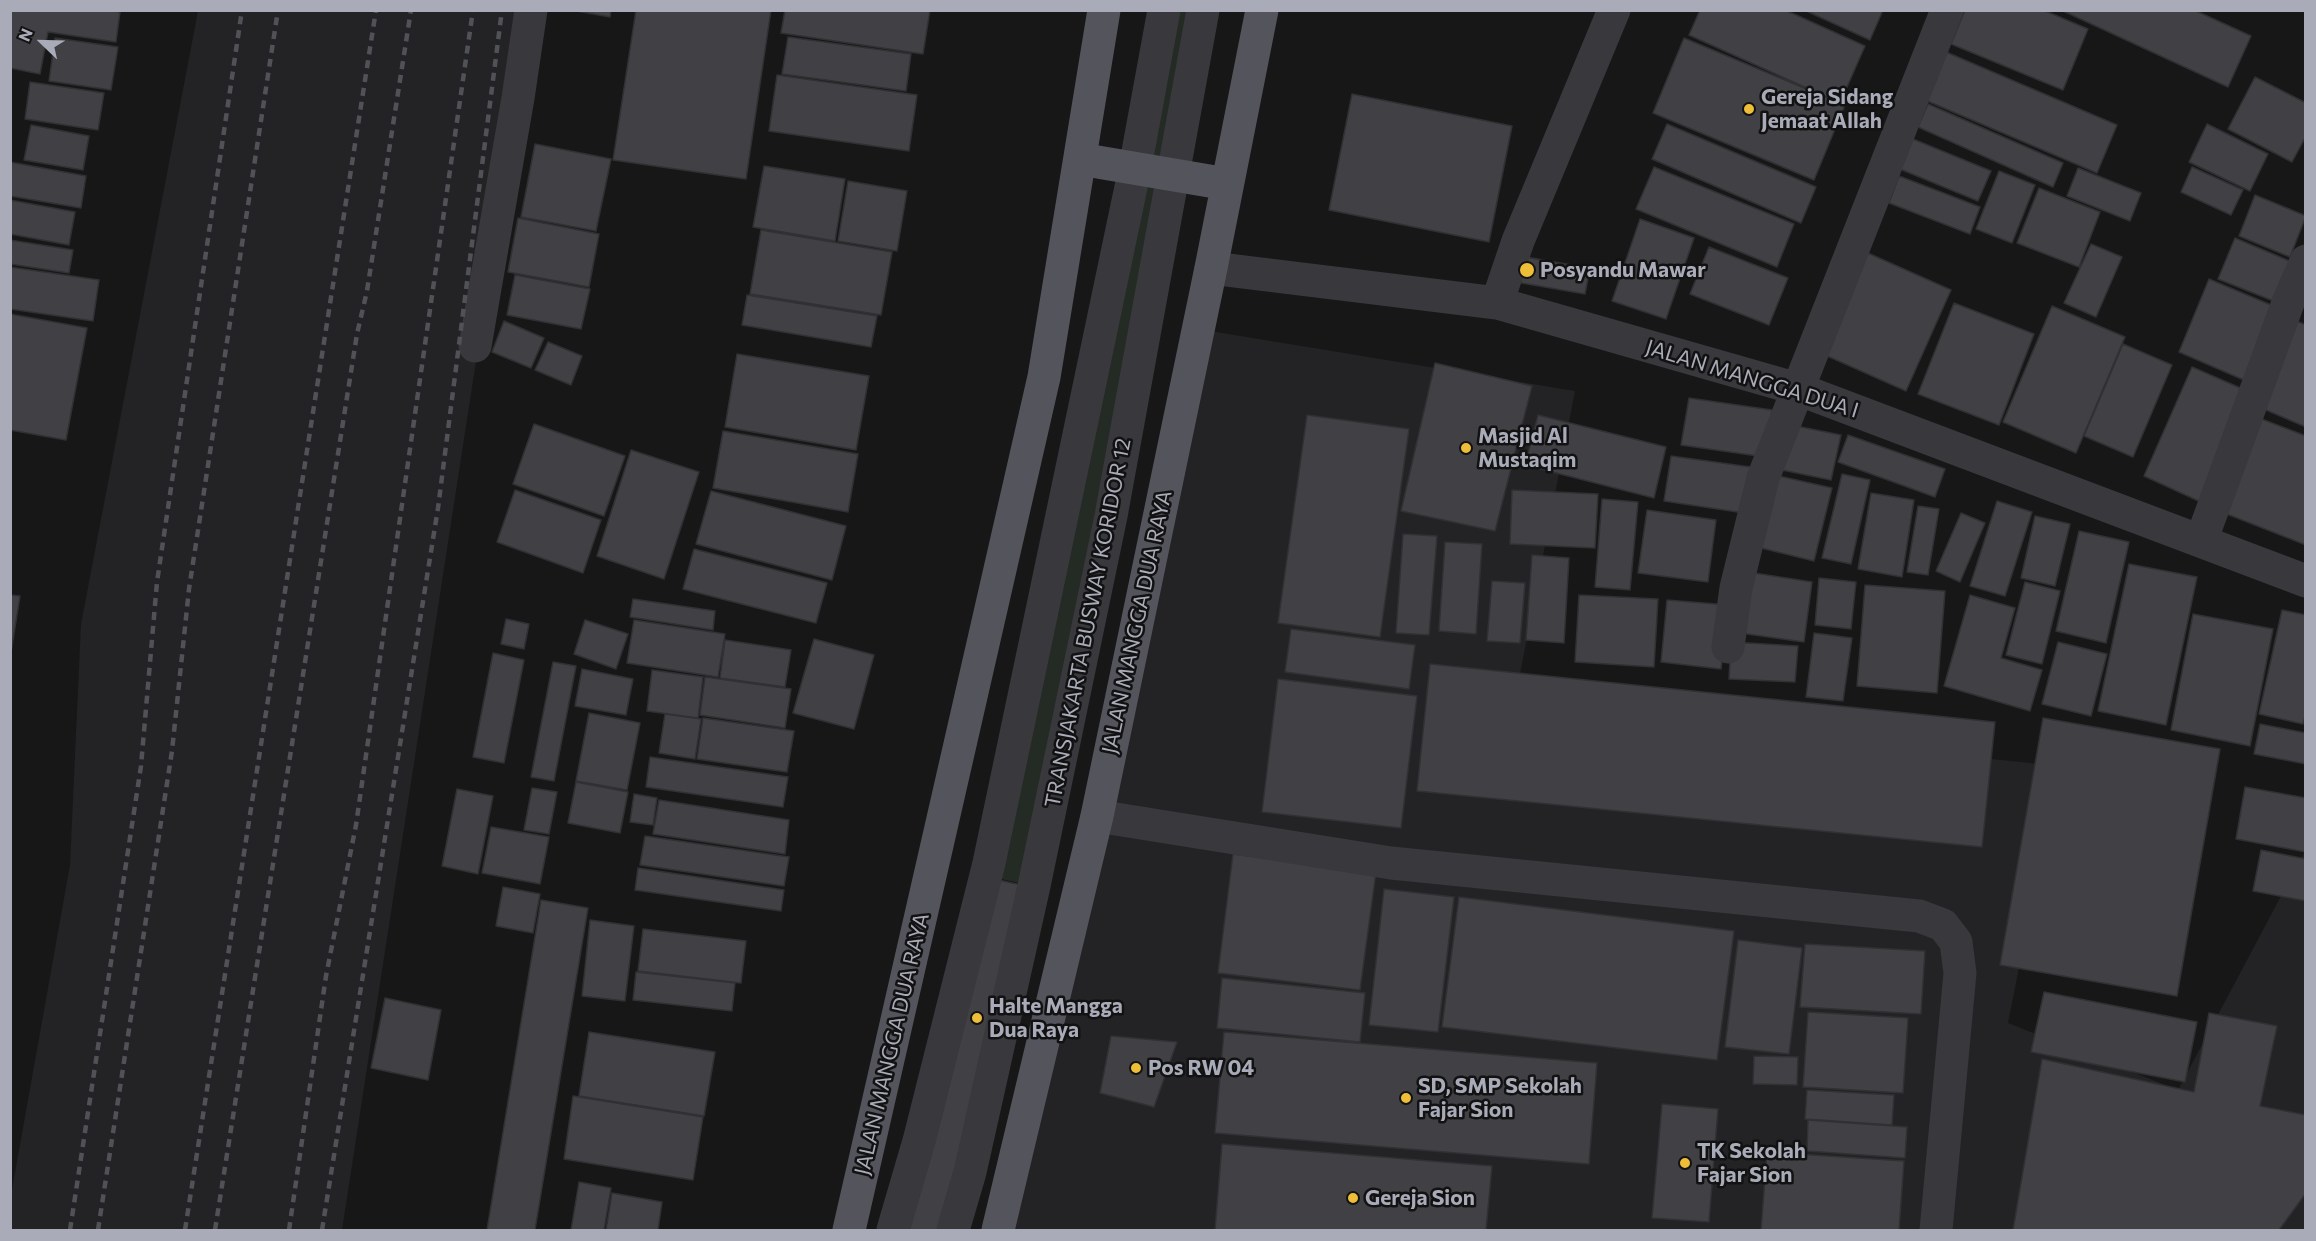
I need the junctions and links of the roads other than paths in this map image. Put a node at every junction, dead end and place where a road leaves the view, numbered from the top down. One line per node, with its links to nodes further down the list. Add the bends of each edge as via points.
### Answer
1 (531, 10): 15 (street)
2 (1104, 10): 8 (main road, JALAN MANGGA DUA RAYA)
3 (1164, 10): 9 (street)
4 (1203, 10): 10 (street, TRANSJAKARTA BUSWAY KORIDOR 12)
5 (1262, 10): 11 (main road, JALAN MANGGA DUA RAYA)
6 (1614, 10): 14 (street, via 1518,241)
7 (1947, 10): 16 (street)
8 (1080, 159): 9 (main road); 21 (main road, JALAN MANGGA DUA RAYA, via 1044,377)
9 (1135, 168): 10 (main road); 22 (street, via 989,863)
10 (1173, 175): 11 (main road); 23 (street, TRANSJAKARTA BUSWAY KORIDOR 12, via 1111,516 1034,886 970,1172)
11 (1227, 184): 13 (main road, JALAN MANGGA DUA RAYA)
12 (2306, 261): 17 (street)
13 (1211, 268): 14 (street, JALAN MANGGA DUA I); 20 (main road, JALAN MANGGA DUA RAYA)
14 (1497, 303): 16 (street, JALAN MANGGA DUA I)
15 (475, 346)
16 (1798, 389): 17 (street, JALAN MANGGA DUA I); 19 (street, via 1763,478 1736,588)
17 (2201, 541): 18 (street, JALAN MANGGA DUA I)
18 (2306, 581)
19 (1728, 647)
20 (1097, 816): 24 (main road, JALAN MANGGA DUA RAYA); 25 (street, via 1391,863 1919,916 1943,925 1956,942 1960,973)
21 (849, 1230)
22 (893, 1230)
23 (953, 1230)
24 (998, 1230)
25 (1936, 1230)

